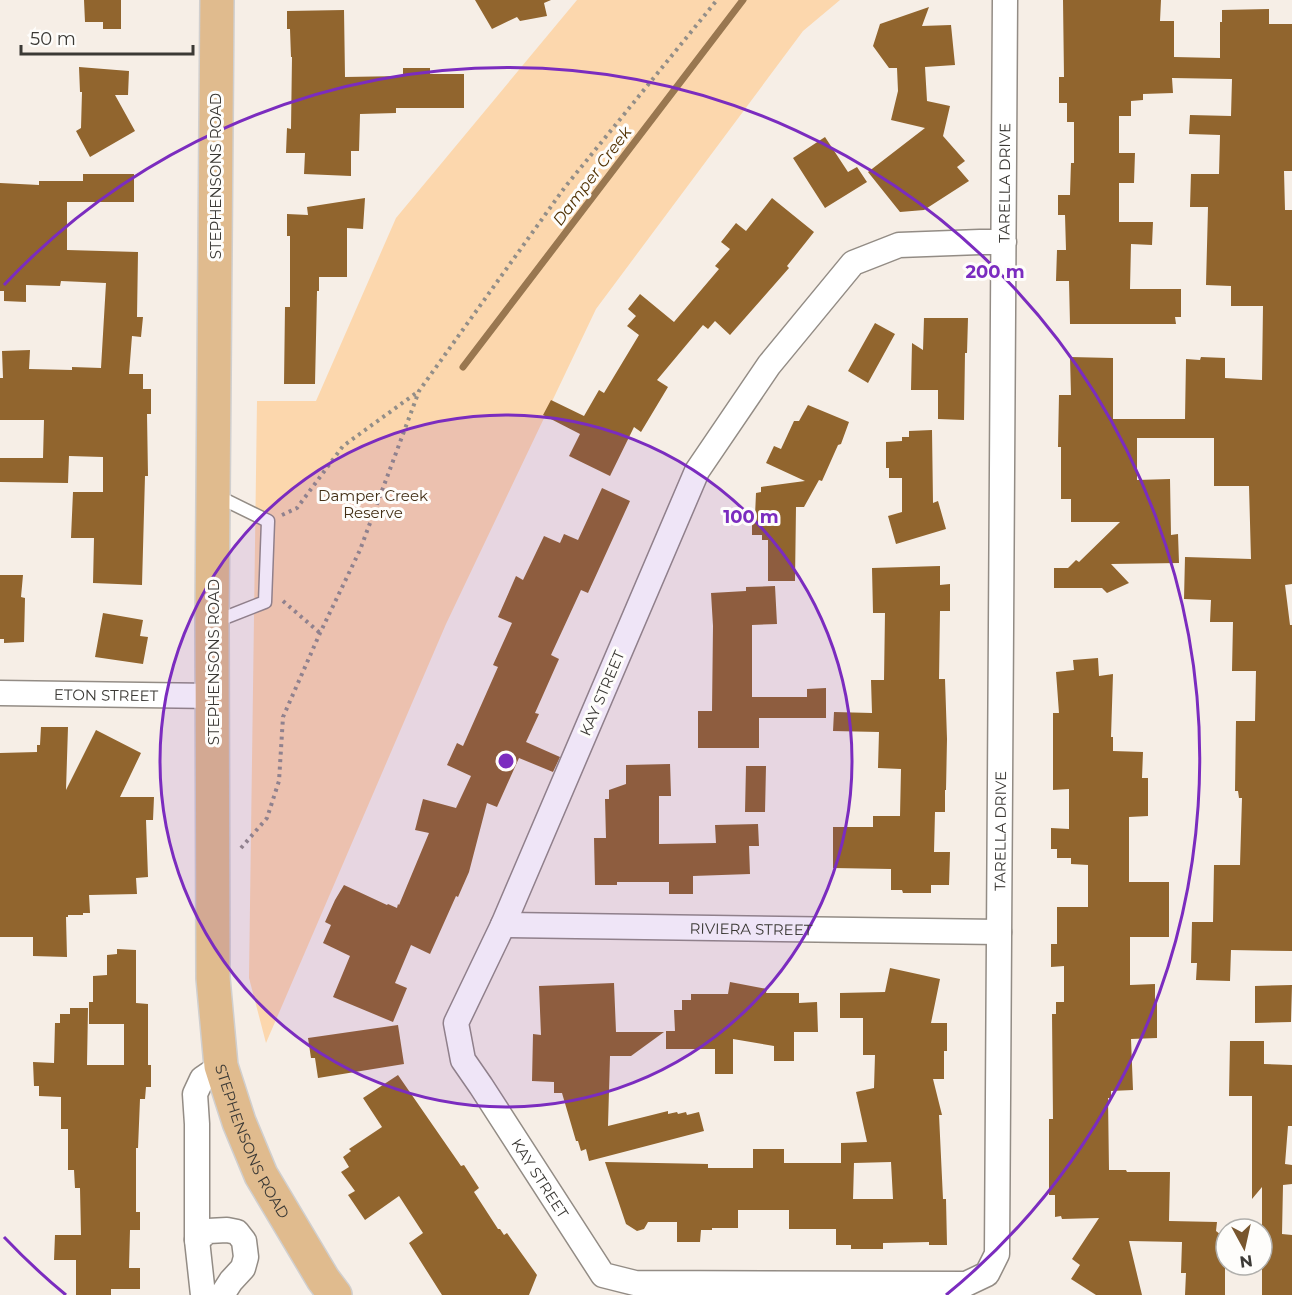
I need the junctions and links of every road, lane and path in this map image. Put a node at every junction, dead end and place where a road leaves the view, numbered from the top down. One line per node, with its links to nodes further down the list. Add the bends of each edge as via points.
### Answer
1 (217, 0): 6 (main road, STEPHENSONS ROAD)
2 (717, 0): 5 (path, via 565,187)
3 (1005, 0): 4 (street, TARELLA DRIVE)
4 (1004, 242): 14 (street, KAY STREET, via 899,245 853,263 769,365 696,471); 15 (street, TARELLA DRIVE)
5 (419, 391): 7 (path, via 343,446 297,508); 10 (path, via 360,550)
6 (213, 494): 7 (lane); 9 (main road, STEPHENSONS ROAD)
7 (268, 521): 8 (lane)
8 (266, 587): 9 (lane, via 266,602); 10 (path)
9 (212, 623): 12 (main road, STEPHENSONS ROAD)
10 (320, 633): 13 (path, via 283,717 279,781 267,819)
11 (0, 693): 12 (street, ETON STREET)
12 (213, 696): 16 (main road, STEPHENSONS ROAD, via 213,978)
13 (241, 848)
14 (503, 925): 15 (street, RIVIERA STREET); 18 (street, KAY STREET, via 456,1023 463,1060)
15 (999, 932): 19 (street, TARELLA DRIVE, via 997,1254 987,1274 966,1284)
16 (221, 1066): 17 (street, via 202,1079 195,1094); 22 (main road, STEPHENSONS ROAD, via 261,1174)
17 (197, 1240): 20 (street); 21 (street, via 208,1231 227,1230 237,1232 244,1241 243,1268)
18 (603, 1275): 19 (street, TARELLA DRIVE, via 635,1283)
19 (732, 1289)
20 (203, 1295)
21 (222, 1295)
22 (334, 1295)

